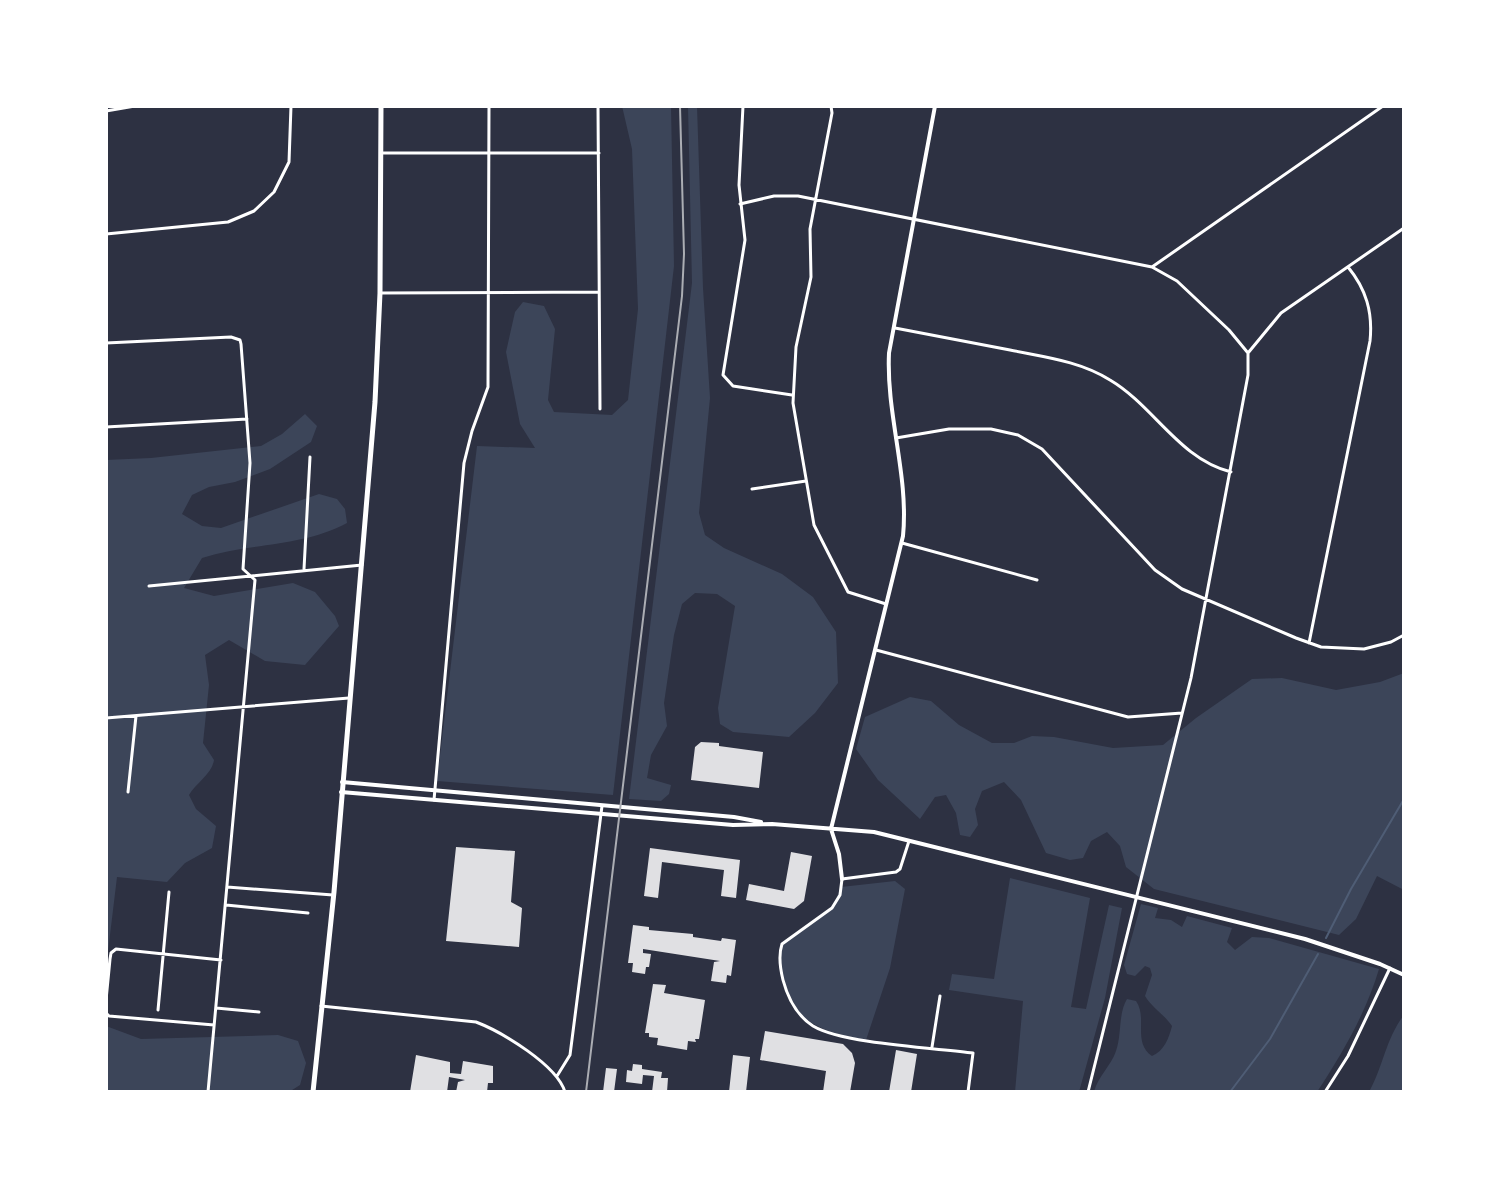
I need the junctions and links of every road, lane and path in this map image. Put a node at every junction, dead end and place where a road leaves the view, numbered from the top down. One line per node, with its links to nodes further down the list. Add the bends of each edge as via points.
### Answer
1 (135, 106): 10 (street)
2 (291, 106): 18 (street, via 289,162 274,192 254,211 228,222)
3 (381, 106): 11 (main road)
4 (489, 106): 12 (street)
5 (598, 106): 13 (street)
6 (743, 106): 15 (street)
7 (831, 106): 14 (street)
8 (935, 106): 16 (street)
9 (1383, 106): 19 (street)
10 (106, 111)
11 (380, 153): 12 (street); 22 (main road)
12 (489, 153): 13 (street); 23 (street)
13 (599, 153): 21 (street)
14 (814, 199): 15 (street, via 774,196); 16 (street); 27 (street, via 811,277)
15 (740, 204): 27 (street, via 745,240 723,375 733,386)
16 (914, 220): 19 (street); 24 (street)
17 (1404, 228): 20 (street)
18 (106, 234)
19 (1152, 267): 26 (street, via 1177,281)
20 (1348, 267): 26 (street, via 1281,313); 45 (street, via 1367,299 1370,341)
21 (599, 292): 23 (street); 28 (street)
22 (380, 293): 23 (street); 37 (main road)
23 (490, 293): 53 (street, via 488,387 464,463)
24 (894, 327): 31 (street, via 888,372); 33 (street, via 1096,372 1135,398 1200,460)
25 (106, 343): 29 (street, via 236,338 241,344)
26 (1248, 353): 33 (street)
27 (792, 395): 34 (street)
28 (600, 409)
29 (247, 419): 30 (street); 39 (street, via 250,463 243,569)
30 (106, 427)
31 (896, 438): 36 (street, via 904,504); 42 (street, via 991,429 1031,441 1155,570)
32 (310, 457): 38 (street)
33 (1231, 472): 42 (street)
34 (806, 481): 35 (street); 43 (street, via 817,534 845,588)
35 (752, 489)
36 (901, 543): 40 (street); 43 (street)
37 (362, 565): 38 (street); 47 (main road)
38 (304, 569): 39 (street)
39 (248, 575): 41 (street); 48 (street, via 255,580)
40 (1037, 580)
41 (149, 586)
42 (1206, 599): 45 (street); 49 (street)
43 (886, 604): 46 (street)
44 (1404, 635): 45 (street, via 1364,649)
45 (1309, 643)
46 (876, 650): 49 (street, via 1128,717); 60 (street)
47 (349, 698): 48 (street); 52 (main road)
48 (245, 707): 50 (street); 63 (street)
49 (1182, 713): 66 (street)
50 (136, 716): 51 (street); 54 (street)
51 (106, 718)
52 (342, 782): 53 (street); 55 (main road)
53 (436, 789): 56 (street); 57 (street)
54 (128, 792)
55 (341, 792): 56 (street); 65 (main road)
56 (434, 800): 58 (street)
57 (602, 805): 58 (street); 59 (street)
58 (601, 815): 59 (street); 82 (street, via 571,1054)
59 (772, 824): 60 (street)
60 (831, 829): 61 (street); 62 (street)
61 (909, 841): 62 (street, via 896,872); 66 (street)
62 (842, 879): 81 (street, via 832,908 782,944 786,992 801,1016 824,1031)
63 (227, 887): 65 (street); 67 (street)
64 (169, 892): 69 (street)
65 (333, 895): 75 (main road)
66 (1138, 898): 71 (street, via 1305,939); 87 (street)
67 (226, 905): 68 (street); 70 (street)
68 (308, 913)
69 (163, 955): 70 (street); 74 (street, via 116,949 111,953); 77 (street)
70 (221, 960): 76 (street)
71 (1390, 968): 72 (street); 88 (street)
72 (1404, 975)
73 (940, 996): 81 (street)
74 (106, 1000)
75 (321, 1006): 82 (street, via 476,1022 500,1033); 84 (main road)
76 (216, 1008): 78 (street); 80 (street)
77 (158, 1010)
78 (259, 1012)
79 (106, 1013): 80 (street)
80 (214, 1025): 83 (street)
81 (932, 1047): 86 (street, via 973,1053)
82 (557, 1076): 85 (street)
83 (208, 1092)
84 (313, 1092)
85 (565, 1092)
86 (968, 1092)
87 (1088, 1092)
88 (1325, 1092)

